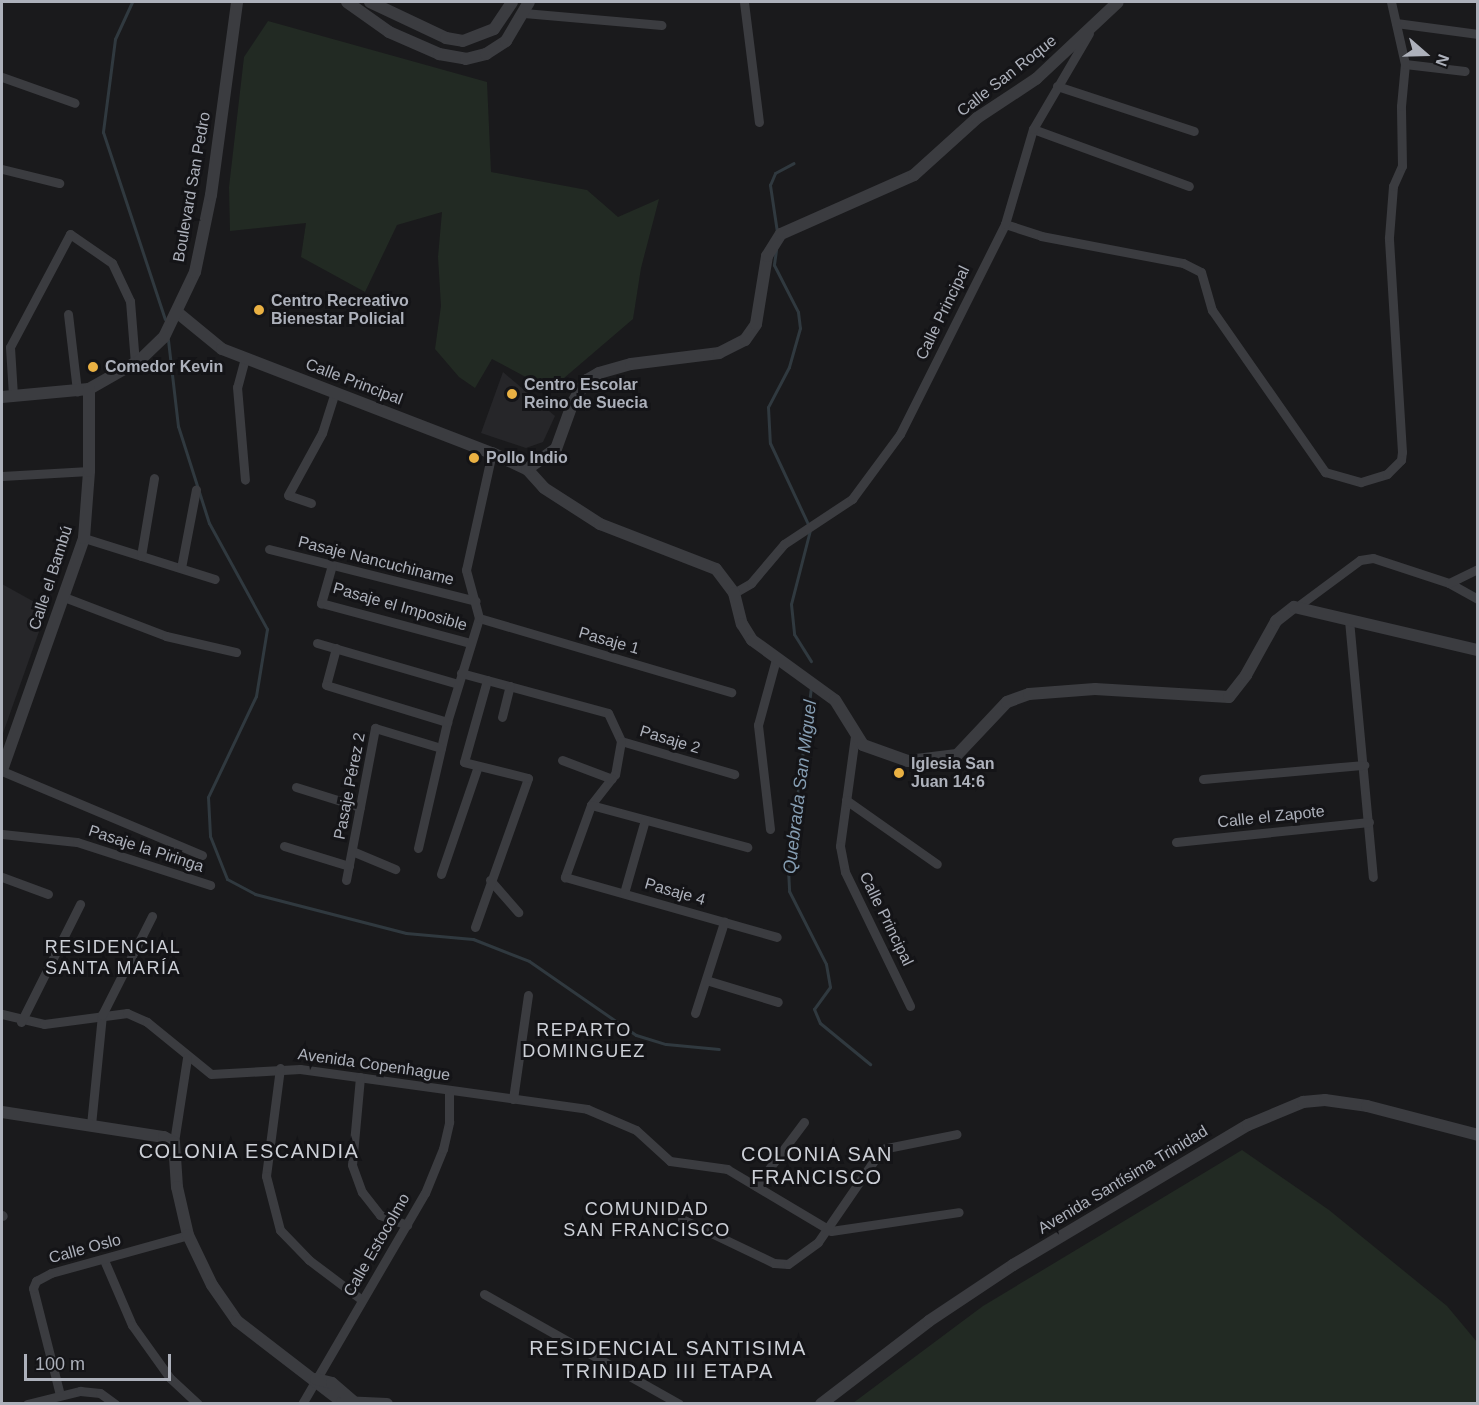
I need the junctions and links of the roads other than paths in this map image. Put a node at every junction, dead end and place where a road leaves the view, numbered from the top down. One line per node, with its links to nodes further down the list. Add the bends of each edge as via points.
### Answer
1 (237, 2): 25 (street, Boulevard San Pedro, via 210,195 195,272)
2 (347, 2): 8 (street, via 389,32 439,54 466,59 496,49)
3 (370, 2): 4 (street, via 446,38 463,41 494,29)
4 (512, 2)
5 (744, 2): 18 (street)
6 (1118, 2): 11 (street, Calle Principal)
7 (1391, 2): 9 (street)
8 (527, 7): 10 (street)
9 (1396, 23): 12 (street); 13 (street)
10 (660, 26)
11 (1091, 29): 16 (street, Calle Principal); 33 (street, Calle San Roque, via 1036,79 977,118 914,175 781,234 767,256 756,324 739,345 719,353 631,364 587,380 573,402 555,449)
12 (1478, 34)
13 (1405, 64): 14 (street); 24 (street, via 1401,96 1402,166 1393,186 1389,237 1402,452 1401,460 1386,474 1361,482 1325,472 1212,310 1201,272 1183,263 1041,236)
14 (1466, 71)
15 (2, 77): 17 (street)
16 (1057, 86): 19 (street, Calle Principal); 20 (street)
17 (75, 103)
18 (759, 122)
19 (1033, 129): 23 (street); 24 (street, Calle Principal)
20 (1194, 131)
21 (2, 169): 22 (street)
22 (59, 183)
23 (1189, 186)
24 (1005, 224): 48 (street, Calle Principal, via 900,434 852,499 784,544 751,583)
25 (178, 313): 27 (street, Calle Principal, via 222,349); 28 (street, Boulevard San Pedro, via 164,337)
26 (68, 314): 29 (street)
27 (245, 358): 30 (street, Calle Principal); 37 (street, via 237,387)
28 (135, 363): 29 (street, Boulevard San Pedro); 31 (street, via 130,301 112,263 70,234 10,347)
29 (83, 390): 31 (street, Boulevard San Pedro); 34 (street, Calle el Bambú)
30 (335, 392): 32 (street, Calle Principal); 39 (street, via 322,433 288,495)
31 (7, 396)
32 (492, 453): 33 (street, Calle Principal); 51 (street, via 466,570)
33 (527, 469): 48 (street, via 544,488 600,524 716,570)
34 (89, 471): 35 (street); 40 (street, Calle el Bambú)
35 (2, 476)
36 (154, 478): 42 (street)
37 (245, 480)
38 (196, 489): 44 (street)
39 (311, 503)
40 (84, 538): 42 (street); 49 (street, Calle el Bambú)
41 (269, 549): 43 (street, Pasaje Nancuchiname)
42 (141, 556): 44 (street)
43 (332, 565): 51 (street, Pasaje Nancuchiname); 56 (street, Pasaje el Imposible, via 321,603)
44 (181, 568): 46 (street)
45 (1478, 569): 47 (street)
46 (215, 579)
47 (1449, 583): 50 (street); 52 (street, via 1373,558 1360,560)
48 (734, 593): 60 (street, via 745,631)
49 (64, 597): 59 (street, via 166,636); 74 (street, Calle el Bambú)
50 (1478, 599)
51 (476, 601): 53 (street)
52 (1298, 606): 54 (street); 68 (street, via 1276,621 1246,675 1228,697 1095,689 1029,694 1007,702 957,755 920,761 867,748)
53 (479, 618): 56 (street); 65 (street, Pasaje 1)
54 (1349, 620): 58 (street); 72 (street)
55 (317, 643): 57 (street)
56 (470, 643): 61 (street)
57 (336, 648): 63 (street); 67 (street, via 326,686)
58 (1478, 650)
59 (236, 652)
60 (776, 659): 68 (street, via 835,700); 84 (street, via 758,725)
61 (461, 673): 62 (street, Pasaje 2); 63 (street)
62 (487, 680): 64 (street, Pasaje 2); 73 (street, via 464,762)
63 (458, 684): 67 (street)
64 (510, 686): 66 (street); 69 (street, Pasaje 2, via 608,713)
65 (731, 692)
66 (502, 717)
67 (447, 722): 70 (street)
68 (855, 736): 79 (street, Calle Principal)
69 (621, 741): 75 (street, Pasaje 2); 77 (street)
70 (441, 748): 81 (street, Pasaje Pérez 2, via 375,728); 89 (street)
71 (562, 760): 77 (street)
72 (1364, 765): 76 (street); 83 (street)
73 (478, 766): 95 (street); 99 (street, via 528,778)
74 (2, 770): 91 (street)
75 (734, 774)
76 (1203, 778)
77 (612, 779): 80 (street)
78 (296, 787): 81 (street)
79 (846, 800): 92 (street); 112 (street, Calle Principal, via 840,846 845,872)
80 (591, 805): 82 (street); 101 (street, Pasaje 4, via 565,877)
81 (360, 807): 90 (street, Pasaje Pérez 2)
82 (645, 820): 88 (street); 101 (street)
83 (1369, 822): 86 (street, Calle el Zapote); 97 (street)
84 (770, 829)
85 (2, 834): 100 (street, Pasaje la Piringa, via 77,842)
86 (1176, 842)
87 (284, 846): 93 (street)
88 (747, 847)
89 (418, 848)
90 (352, 850): 93 (street, Pasaje Pérez 2); 94 (street)
91 (202, 855)
92 (937, 864)
93 (349, 866): 98 (street, Pasaje Pérez 2)
94 (395, 869)
95 (441, 874)
96 (2, 877): 102 (street)
97 (1373, 877)
98 (346, 880)
99 (490, 880): 104 (street); 107 (street)
100 (210, 885)
101 (624, 893): 106 (street, Pasaje 4)
102 (48, 894)
103 (80, 904): 116 (street)
104 (518, 912)
105 (152, 916): 115 (street)
106 (724, 922): 108 (street, Pasaje 4); 109 (street)
107 (475, 927)
108 (777, 937)
109 (706, 980): 111 (street); 113 (street)
110 (528, 995): 121 (street)
111 (778, 1002)
112 (910, 1006)
113 (695, 1013)
114 (2, 1014): 116 (street, Avenida Copenhague)
115 (102, 1015): 116 (street, Avenida Copenhague, via 60,1023); 117 (street, Avenida Copenhague, via 141,1018); 124 (street)
116 (21, 1022)
117 (187, 1058): 118 (street, Avenida Copenhague, via 211,1074 240,1075); 127 (street)
118 (280, 1068): 119 (street, Avenida Copenhague); 136 (street, via 266,1176 280,1230 309,1260)
119 (360, 1077): 120 (street, Avenida Copenhague); 131 (street, via 352,1165 362,1192 380,1215)
120 (449, 1091): 121 (street, Avenida Copenhague); 131 (street, Calle Estocolmo, via 449,1122 443,1149)
121 (513, 1099): 128 (street, Avenida Copenhague, via 557,1102 601,1113 636,1130 666,1159 727,1168)
122 (2, 1112): 124 (street)
123 (804, 1122): 128 (street)
124 (91, 1125): 127 (street)
125 (957, 1134): 132 (street, via 894,1143 882,1149)
126 (1478, 1135): 146 (street, Avenida Santísima Trinidad, via 1335,1101 1313,1100 1295,1105 1248,1125 1013,1265 929,1321)
127 (174, 1142): 133 (street, via 177,1188)
128 (756, 1186): 132 (street, Avenida Copenhague)
129 (958, 1212): 132 (street)
130 (681, 1219): 132 (street, via 778,1264 801,1258)
131 (407, 1225): 136 (street, Calle Estocolmo)
132 (827, 1230)
133 (188, 1235): 134 (street, Calle Oslo); 137 (street, via 212,1285 237,1321)
134 (104, 1260): 138 (street, Calle Oslo, via 51,1273 36,1281 33,1288); 142 (street, via 132,1325 170,1378)
135 (484, 1294): 145 (street)
136 (362, 1300): 137 (street, Calle Estocolmo)
137 (316, 1379): 139 (street, via 326,1392 342,1402); 143 (street, Calle Estocolmo)
138 (60, 1395): 140 (street); 141 (street, via 92,1392)
139 (354, 1402): 144 (street)
140 (27, 1404)
141 (116, 1404)
142 (198, 1404)
143 (302, 1404)
144 (387, 1404)
145 (679, 1404)
146 (820, 1404)

